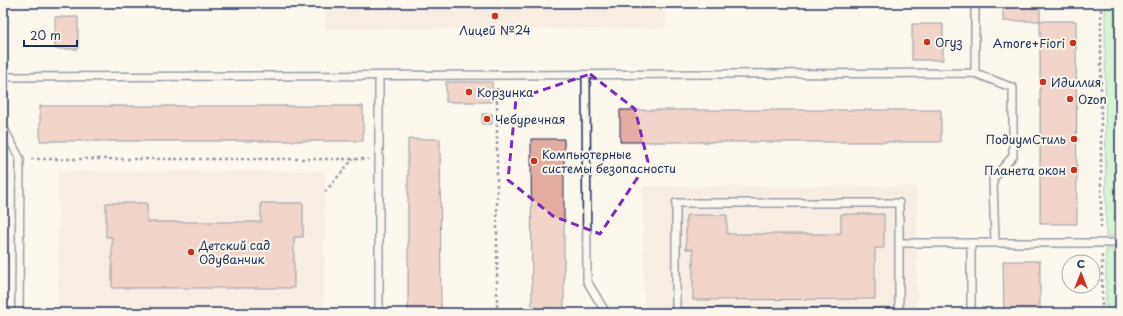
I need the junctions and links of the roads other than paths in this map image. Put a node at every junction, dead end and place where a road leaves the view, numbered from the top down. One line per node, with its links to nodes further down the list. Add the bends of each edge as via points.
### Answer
1 (975, 3): 2 (lane)
2 (975, 73): 4 (lane); 9 (lane, via 1013,88 1013,156 993,179)
3 (379, 76): 4 (lane); 5 (lane); 12 (lane)
4 (586, 76): 13 (lane, via 587,281)
5 (3, 77)
6 (3, 127): 11 (lane, via 20,159)
7 (899, 243): 7 (lane, via 899,203 676,203 676,312 899,312); 8 (lane)
8 (971, 243): 9 (lane); 14 (lane)
9 (995, 243): 10 (lane)
10 (1120, 243)
11 (19, 313)
12 (379, 313)
13 (606, 313)
14 (971, 313)

